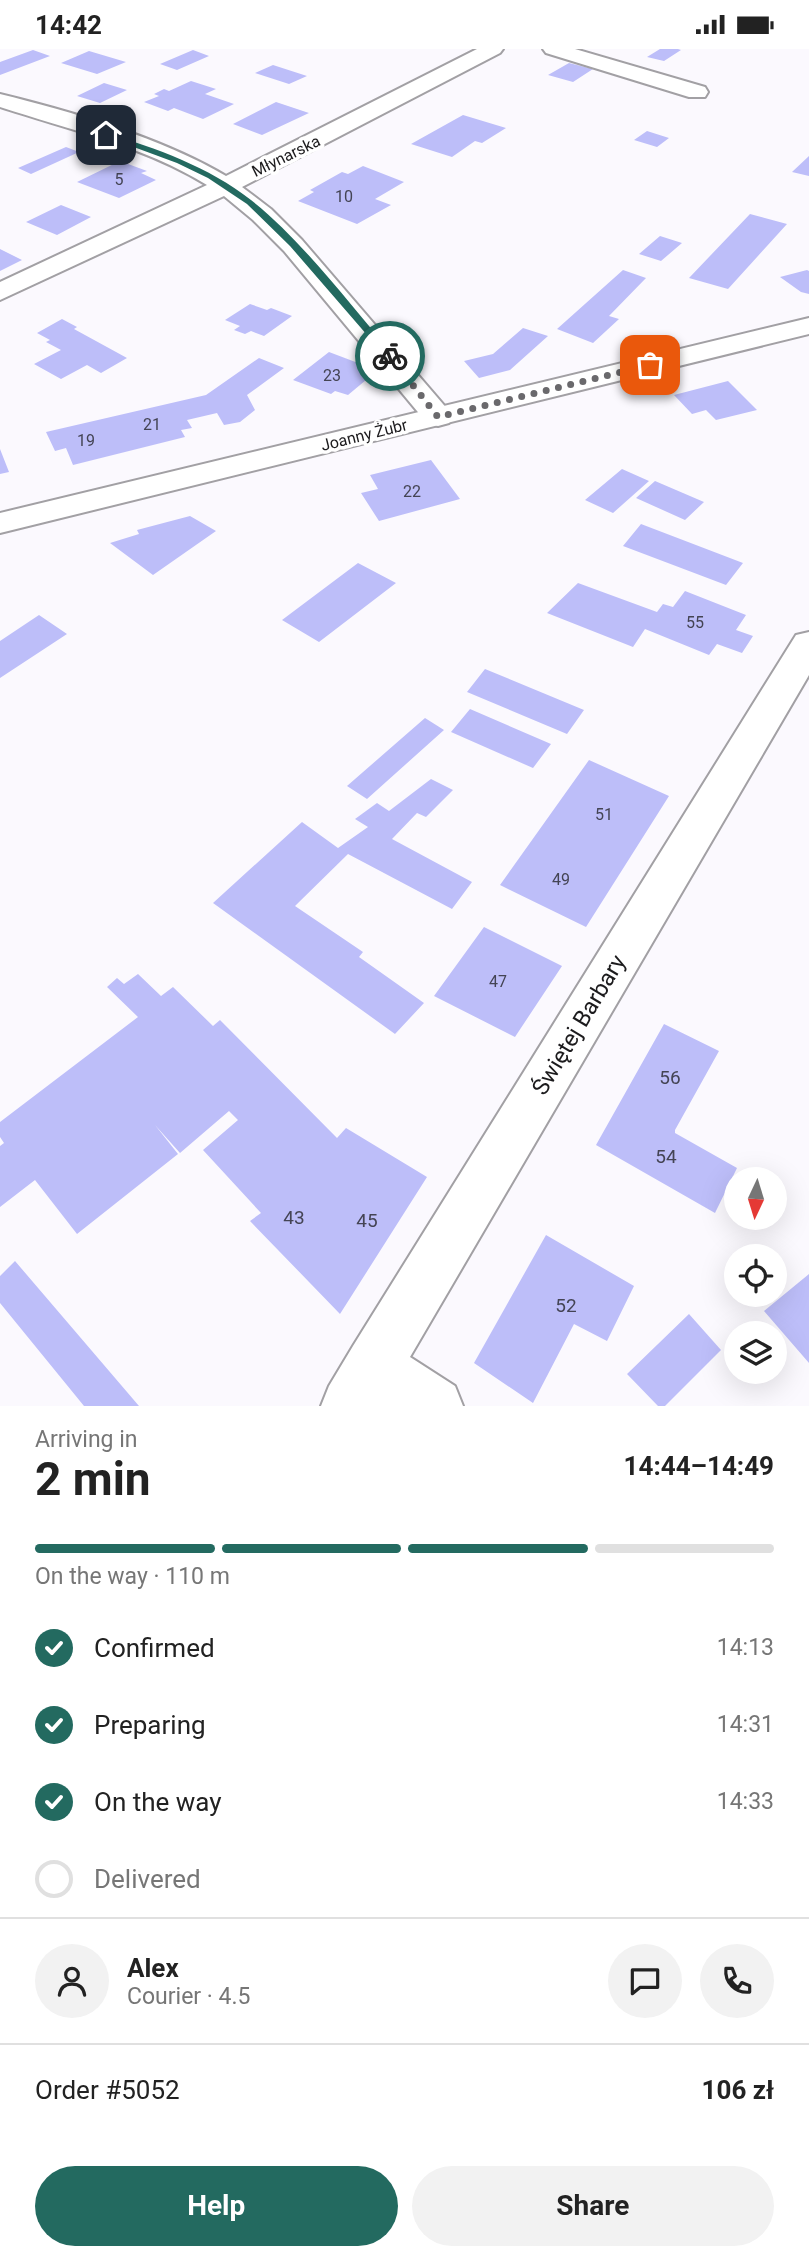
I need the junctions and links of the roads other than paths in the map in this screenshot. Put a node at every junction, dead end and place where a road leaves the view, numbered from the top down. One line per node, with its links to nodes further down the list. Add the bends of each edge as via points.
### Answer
1 (493, 49): 5 (street, Młynarska)
2 (553, 49): 3 (street)
3 (697, 92)
4 (0, 100): 5 (street, via 166,156)
5 (225, 186): 6 (street, Młynarska); 8 (street, via 293,245)
6 (0, 292)
7 (809, 327): 8 (street, Joanny Żubr)
8 (438, 417): 9 (street, Joanny Żubr)
9 (0, 523)
10 (809, 643): 11 (street, Świętej Barbary)
11 (361, 1386): 12 (street)
12 (435, 1406)

